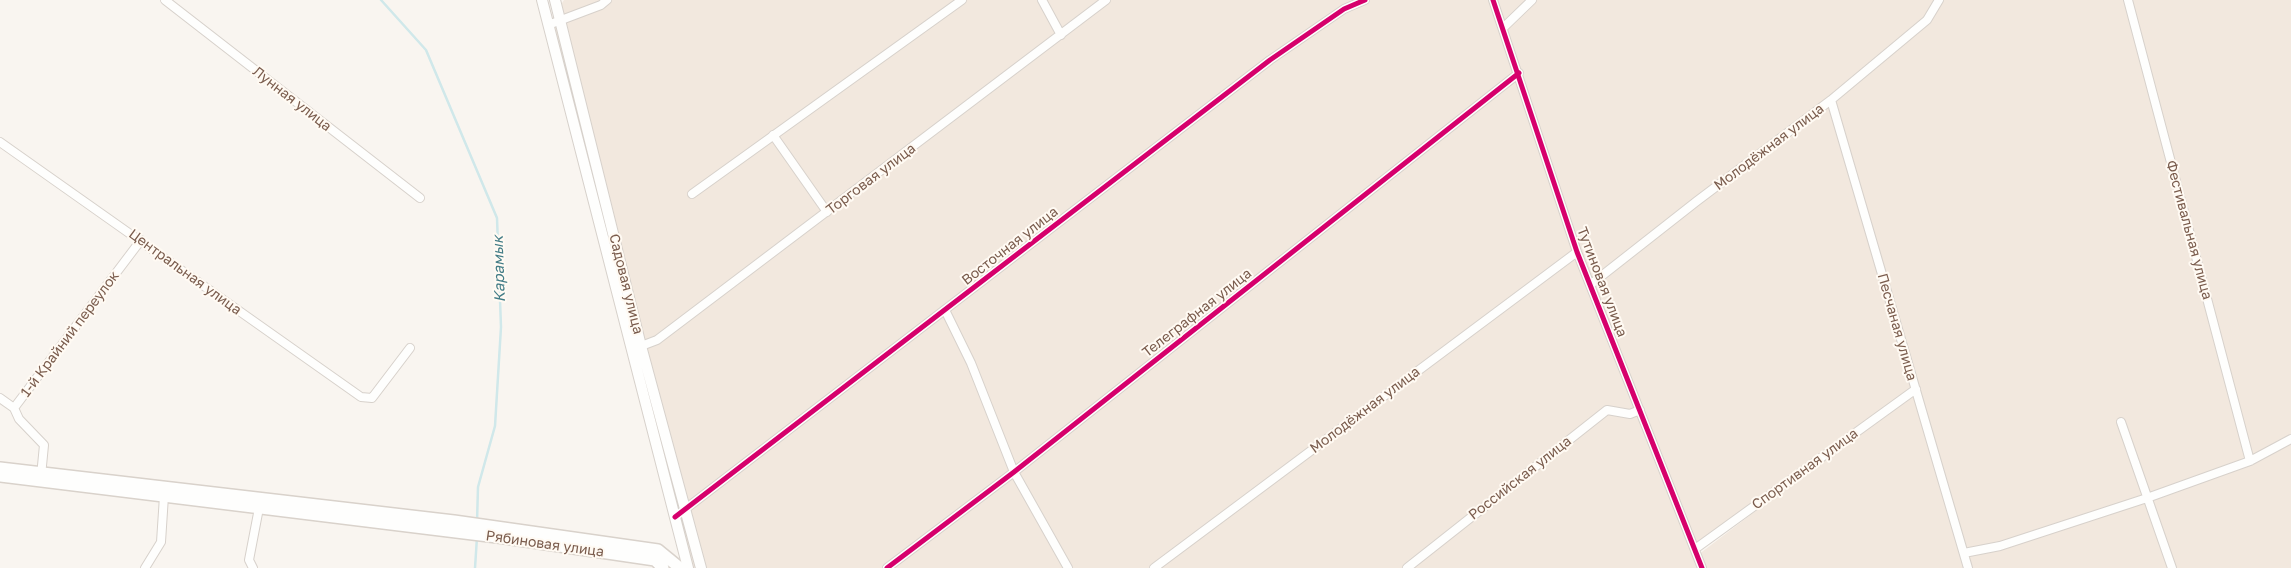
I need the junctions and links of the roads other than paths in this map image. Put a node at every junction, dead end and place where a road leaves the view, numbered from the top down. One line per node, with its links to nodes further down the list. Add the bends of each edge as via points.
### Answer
1 (165, 0): 22 (street, Лунная улица)
2 (542, 0): 14 (street, Садовая улица)
3 (554, 0): 13 (street, Садовая улица)
4 (607, 0): 13 (street, via 602,5)
5 (962, 0): 19 (street)
6 (1042, 0): 16 (street)
7 (1106, 0): 16 (street, Торговая улица)
8 (1365, 0): 27 (street, Восточная улица, via 1344,9 1270,60)
9 (1494, 0): 15 (street, Тутиновая улица)
10 (1532, 0): 15 (street)
11 (1939, 0): 18 (street, Молодёжная улица, via 1927,20)
12 (2128, 0): 36 (street, Фестивальная улица)
13 (560, 19): 14 (street); 29 (street, Садовая улица)
14 (548, 25): 29 (street, Садовая улица)
15 (1504, 27): 17 (street, Тутиновая улица)
16 (1061, 35): 23 (street, Торговая улица)
17 (1519, 73): 25 (street, Тутиновая улица); 38 (street, Телеграфная улица)
18 (1831, 100): 26 (street, Молодёжная улица); 30 (street, Песчаная улица)
19 (773, 135): 21 (street); 23 (street)
20 (0, 142): 24 (street, Центральная улица)
21 (692, 194)
22 (420, 198)
23 (827, 212): 29 (street, Торговая улица, via 657,340)
24 (141, 240): 28 (street, Центральная улица, via 361,397 372,398); 32 (street, 1-й Крайний переулок)
25 (1577, 252): 26 (street, Тутиновая улица); 58 (street, Молодёжная улица)
26 (1590, 285): 33 (street, Тутиновая улица)
27 (945, 310): 38 (street, via 971,363); 44 (street, Восточная улица)
28 (410, 348)
29 (636, 348): 44 (street, Садовая улица); 45 (street, Садовая улица)
30 (1916, 389): 48 (street, Спортивная улица); 49 (street, Песчаная улица)
31 (0, 398): 32 (street)
32 (14, 408): 40 (street, 1-й Крайний переулок, via 44,445)
33 (1640, 410): 48 (street, Тутиновая улица); 59 (street, Российская улица, via 1630,414 1607,410)
34 (2121, 422): 42 (street)
35 (2291, 439): 36 (street)
36 (2250, 461): 42 (street)
37 (0, 468): 40 (main road)
38 (1014, 472): 56 (street, Телеграфная улица); 57 (street)
39 (0, 476): 40 (main road)
40 (41, 477): 41 (main road); 46 (main road)
41 (164, 496): 43 (main road); 50 (street, via 161,542)
42 (2147, 498): 49 (street, via 2000,546); 62 (street)
43 (259, 508): 46 (main road); 51 (street, via 249,560)
44 (684, 510): 45 (street, Восточная улица); 55 (street, Садовая улица)
45 (675, 517): 54 (street, Садовая улица)
46 (454, 527): 47 (main road, Рябиновая улица)
47 (506, 533): 52 (main road, Рябиновая улица, via 655,560); 53 (main road, via 658,550)
48 (1695, 549): 60 (street, Тутиновая улица)
49 (1964, 553): 61 (street, Песчаная улица)
50 (145, 568)
51 (252, 568)
52 (663, 568)
53 (680, 568)
54 (688, 568)
55 (701, 568)
56 (887, 568)
57 (1068, 568)
58 (1154, 568)
59 (1407, 568)
60 (1702, 568)
61 (1968, 568)
62 (2172, 568)

